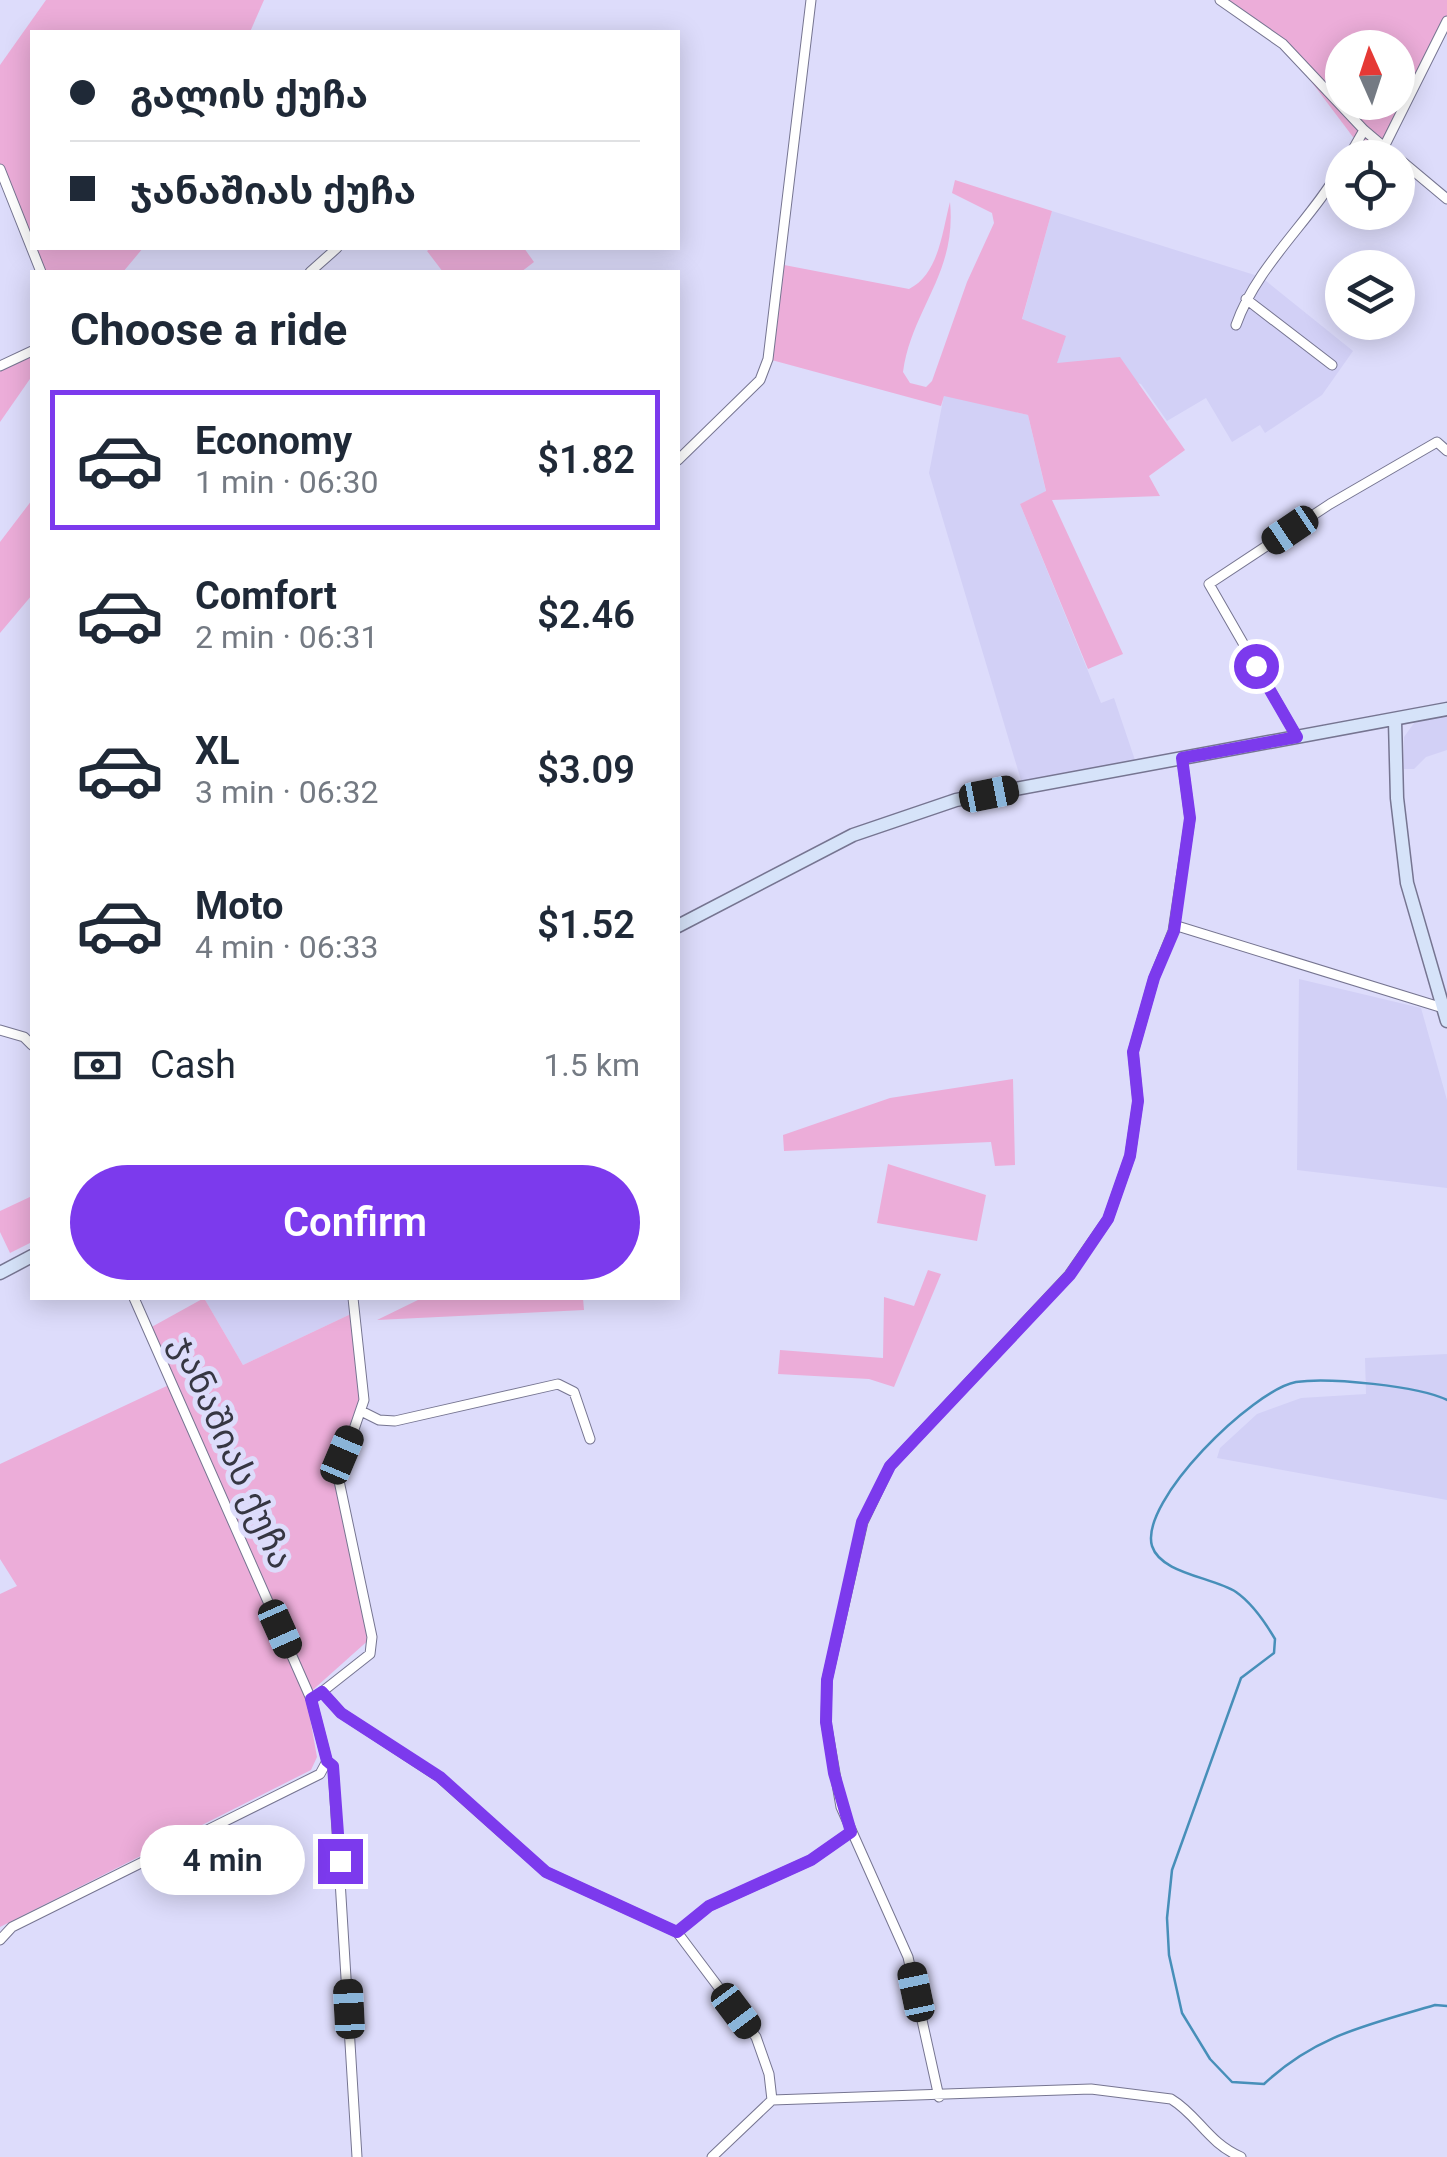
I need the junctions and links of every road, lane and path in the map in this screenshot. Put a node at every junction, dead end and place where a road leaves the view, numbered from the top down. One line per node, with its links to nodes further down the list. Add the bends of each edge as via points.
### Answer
1 (811, 0): 21 (street, via 768,359 760,380)
2 (1220, 0): 4 (street, via 1283,44)
3 (1447, 21): 7 (street)
4 (1364, 130): 5 (street); 6 (street)
5 (1358, 140)
6 (1376, 140)
7 (1388, 140)
8 (0, 170): 12 (street)
9 (1415, 173): 11 (street)
10 (1325, 190): 15 (street)
11 (1447, 199)
12 (30, 245)
13 (336, 250): 14 (street)
14 (312, 270)
15 (1246, 300): 16 (street); 18 (street)
16 (1236, 326)
17 (30, 352): 19 (street)
18 (1332, 364)
19 (0, 366)
20 (1447, 451): 24 (street, via 1437,442 1209,584)
21 (680, 458)
22 (1447, 709): 23 (main road)
23 (1394, 721): 24 (main road); 28 (main road, via 1407,883)
24 (1297, 737): 25 (main road)
25 (1182, 758): 26 (main road, via 904,815); 27 (street, via 1190,818)
26 (680, 925)
27 (1174, 925): 29 (street); 41 (street, via 1133,1052 1138,1101 1130,1156 1108,1219 1070,1275 890,1466 862,1522 827,1680 834,1773)
28 (1442, 988): 29 (main road)
29 (1445, 1015)
30 (0, 1030): 31 (street)
31 (30, 1043)
32 (30, 1257): 33 (main road)
33 (0, 1273)
34 (135, 1300): 39 (street, ჯანაშიას ქუჩა)
35 (353, 1300): 36 (street)
36 (361, 1411): 37 (street, via 395,1421 558,1384 574,1392); 38 (street, via 338,1476 372,1636 370,1654)
37 (590, 1439)
38 (322, 1692): 39 (street); 42 (street, via 341,1713 440,1777 546,1872)
39 (311, 1699): 40 (street, ჯანაშიას ქუჩა)
40 (327, 1761): 43 (street, via 320,1774 12,1927); 46 (street, ჯანაშიას ქუჩა, via 336,1787)
41 (851, 1832): 42 (street, via 811,1860 709,1906); 44 (street, via 908,1957)
42 (677, 1932): 45 (street, via 756,2037)
43 (0, 1939)
44 (939, 2097): 45 (street); 48 (street, via 1091,2089 1153,2096 1182,2106 1202,2132)
45 (772, 2100): 47 (street)
46 (357, 2157)
47 (712, 2157)
48 (1241, 2157)

